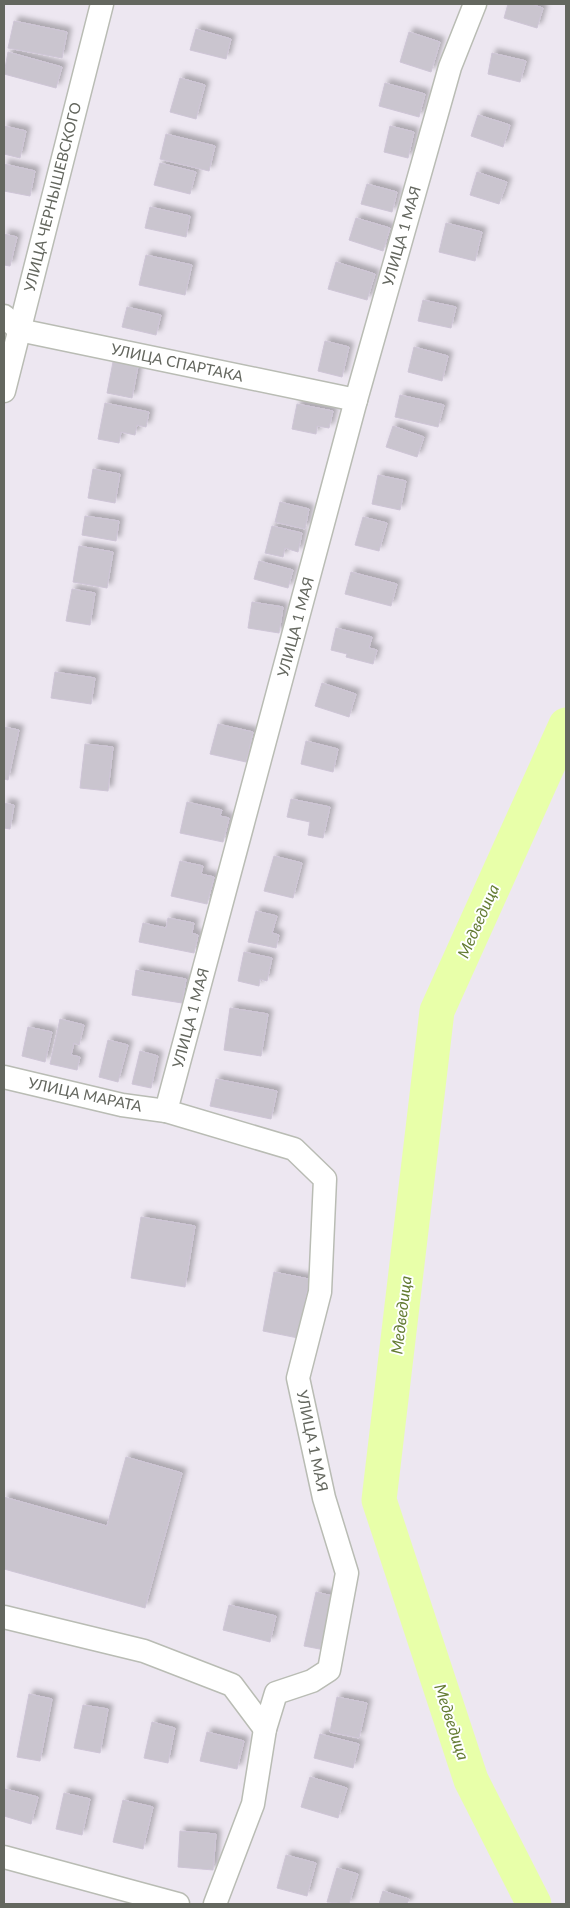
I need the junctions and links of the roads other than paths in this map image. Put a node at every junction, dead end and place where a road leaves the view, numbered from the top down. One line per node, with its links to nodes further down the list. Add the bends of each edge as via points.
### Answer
1 (102, 4): 3 (street, УЛИЦА ЧЕРНЫШЕВСКОГО)
2 (475, 4): 5 (street, УЛИЦА 1 МАЯ, via 450,67)
3 (11, 323): 4 (street, УЛИЦА ЧЕРНЫШЕВСКОГО); 5 (street, УЛИЦА СПАРТАКА)
4 (4, 390)
5 (356, 400): 7 (street, УЛИЦА 1 МАЯ)
6 (4, 1077): 7 (street, УЛИЦА МАРАТА, via 122,1105)
7 (166, 1111): 9 (street, УЛИЦА 1 МАЯ, via 294,1149 325,1179 320,1292 298,1378 324,1498 348,1573 329,1670 312,1681 276,1693)
8 (4, 1617): 9 (street, via 144,1651 232,1685)
9 (265, 1729): 12 (street, УЛИЦА 1 МАЯ, via 253,1804)
10 (4, 1857): 11 (street)
11 (178, 1904)
12 (215, 1904)

